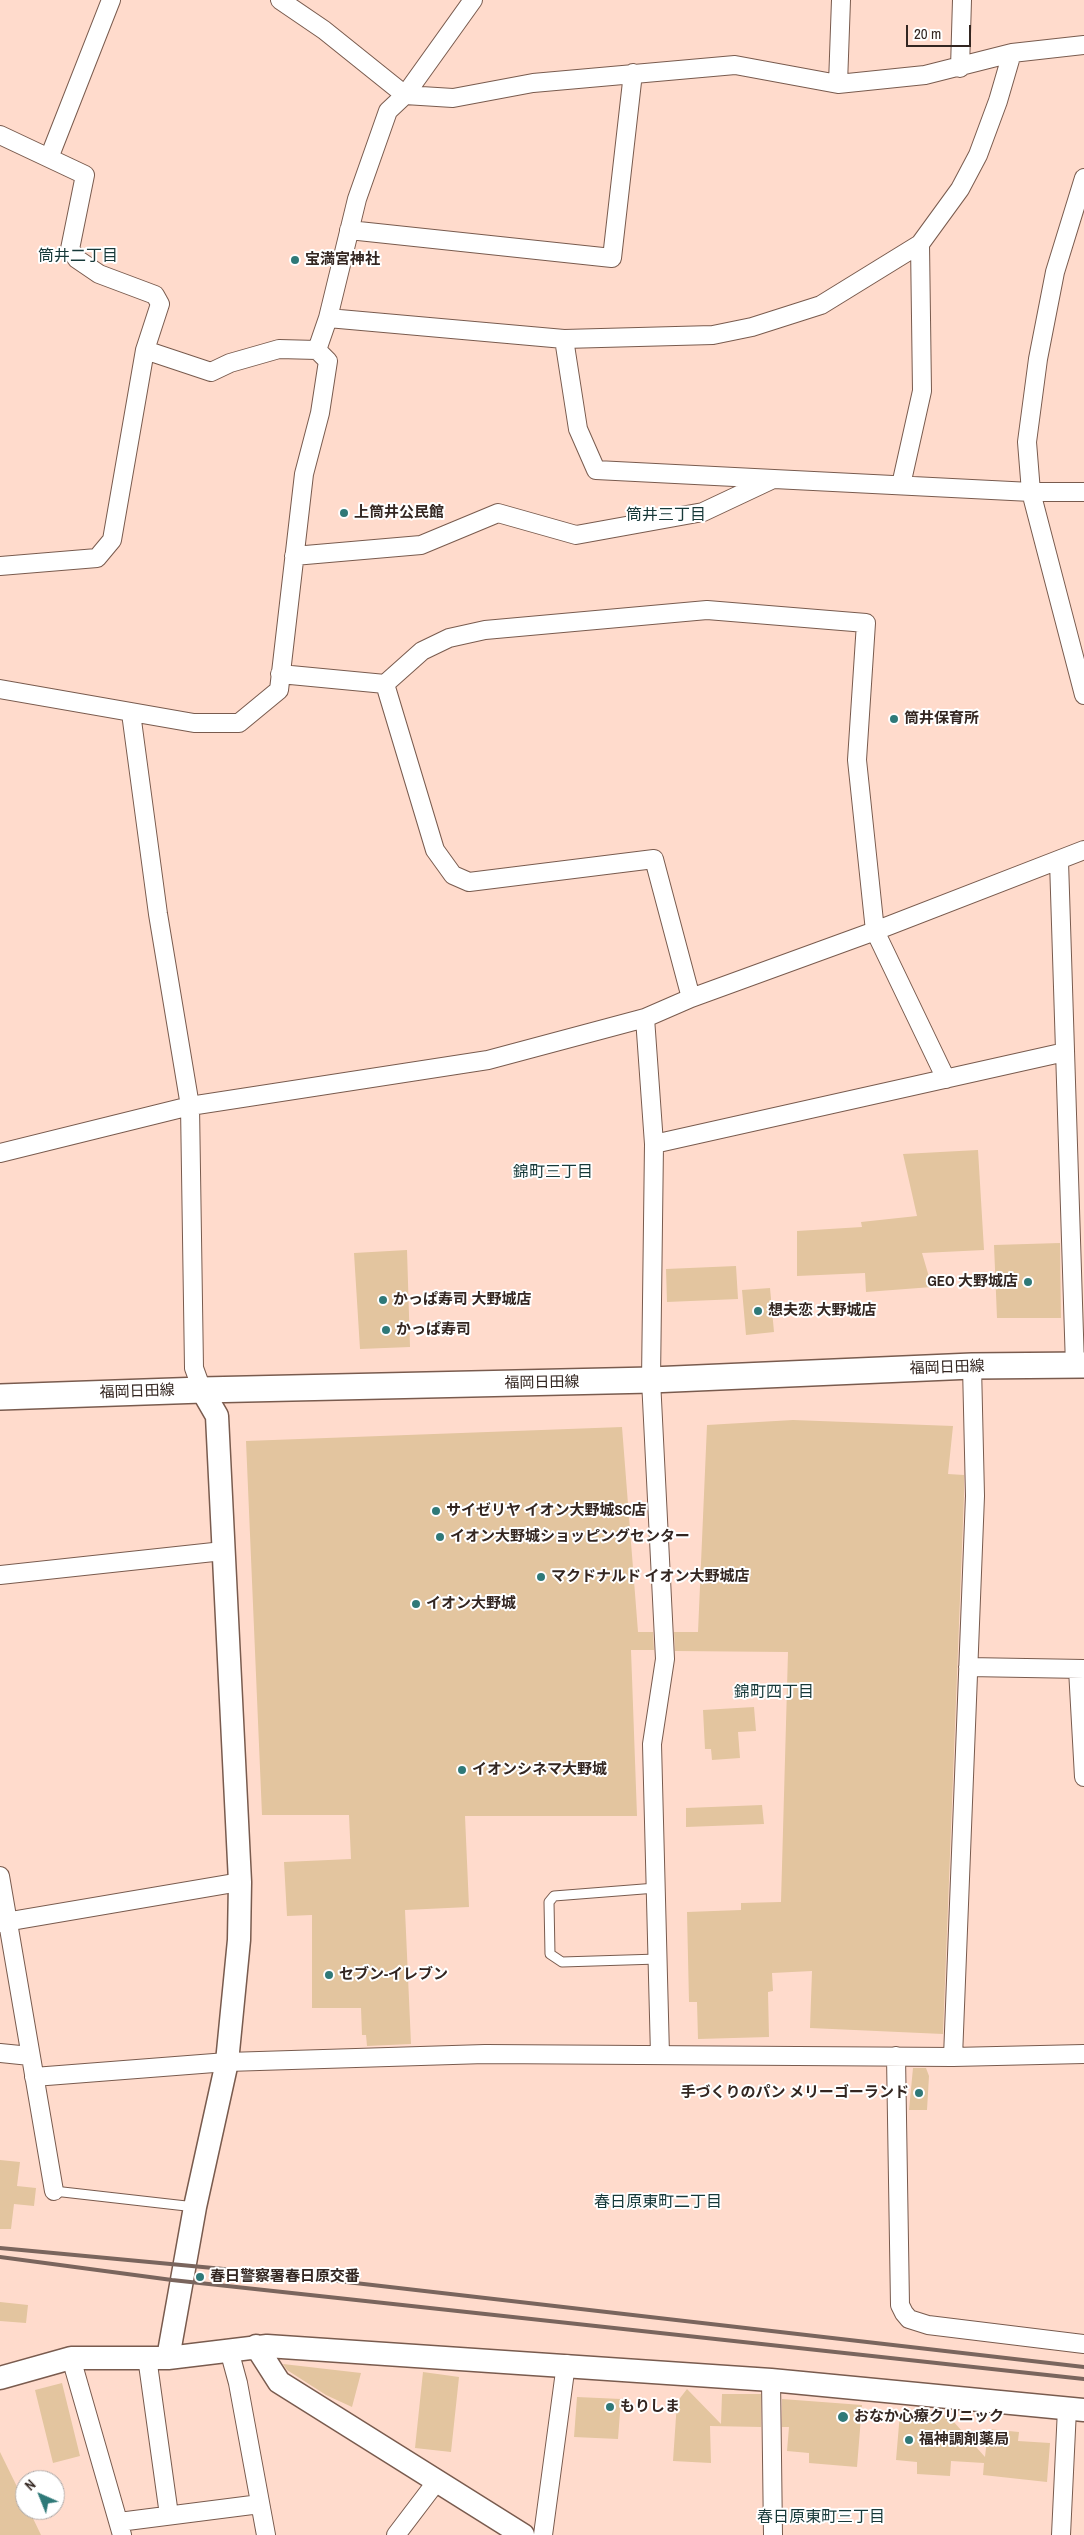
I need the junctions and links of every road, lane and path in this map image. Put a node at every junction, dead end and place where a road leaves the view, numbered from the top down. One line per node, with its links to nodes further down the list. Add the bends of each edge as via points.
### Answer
1 (112, 0): 13 (street)
2 (280, 0): 11 (street, via 324,30)
3 (472, 0): 11 (street)
4 (841, 0): 10 (street)
5 (962, 0): 8 (street)
6 (1084, 45): 7 (street)
7 (1012, 53): 8 (street); 16 (street, via 978,155 960,189)
8 (960, 68): 10 (street)
9 (633, 73): 10 (street, via 735,65); 11 (street, via 533,83 453,98); 15 (street, via 612,258)
10 (838, 84)
11 (404, 95): 15 (street, via 388,112)
12 (0, 135): 13 (street)
13 (50, 158): 19 (street, via 85,175 70,249 77,259 99,274 155,295 160,304)
14 (1084, 178): 23 (street, via 1055,272 1038,360 1027,442)
15 (349, 230): 17 (street)
16 (920, 244): 18 (street, via 821,305 752,328 713,335); 22 (street, via 922,391)
17 (328, 318): 18 (street); 20 (street)
18 (564, 339): 21 (street, via 578,429 596,470)
19 (145, 350): 20 (street, via 210,372 278,349); 26 (street, via 112,540 98,558)
20 (317, 350): 25 (street, via 328,361 320,413 304,474)
21 (774, 479): 22 (street); 25 (street, via 703,512 576,535 498,513 421,545)
22 (901, 484): 23 (street)
23 (1032, 492): 24 (street); 30 (street)
24 (1084, 492)
25 (294, 556): 27 (street)
26 (0, 566)
27 (280, 674): 28 (street); 31 (street, via 279,690 239,724 194,723)
28 (385, 684): 34 (street, via 422,651 449,638 485,630 707,610 866,623 857,760); 35 (street, via 435,850 453,875 469,882 654,859)
29 (0, 689): 31 (street)
30 (1084, 695)
31 (131, 713): 39 (street, via 158,914)
32 (1084, 850): 33 (street)
33 (1059, 861): 34 (street); 37 (street)
34 (875, 930): 35 (street); 38 (street)
35 (691, 998): 36 (street)
36 (646, 1018): 39 (street, via 488,1060); 40 (street)
37 (1065, 1052): 38 (street); 42 (street)
38 (946, 1079): 40 (street)
39 (190, 1106): 41 (street); 45 (street, via 194,1368)
40 (654, 1144): 44 (street)
41 (0, 1153)
42 (1079, 1365): 43 (main road, 福岡日田線)
43 (972, 1366): 44 (main road, 福岡日田線); 49 (street, via 975,1496)
44 (651, 1380): 45 (main road, 福岡日田線); 54 (street, via 665,1659 652,1744)
45 (202, 1390): 46 (main road, 福岡日田線); 47 (street, via 217,1416)
46 (0, 1397)
47 (223, 1551): 48 (street); 53 (street)
48 (0, 1575)
49 (968, 1667): 50 (street); 62 (street)
50 (1081, 1669): 51 (street)
51 (1084, 1777)
52 (0, 1876): 55 (street)
53 (240, 1882): 55 (street); 63 (street, via 239,1940)
54 (656, 1888): 56 (street); 56 (lane, via 554,1896 549,1902 550,1954 562,1962)
55 (3, 1923): 60 (street)
56 (658, 1959): 59 (street)
57 (0, 2053): 60 (street)
58 (1084, 2054): 62 (street)
59 (660, 2055): 61 (street); 63 (street, via 484,2054)
60 (30, 2056): 64 (street)
61 (896, 2056): 62 (street); 67 (street, via 900,2305 904,2313 909,2319 928,2325)
62 (953, 2057)
63 (227, 2062): 64 (street); 66 (street)
64 (34, 2077): 65 (street)
65 (54, 2191): 66 (lane)
66 (195, 2207): 70 (street)
67 (1084, 2344)
68 (256, 2346): 69 (street); 72 (street); 76 (street, via 279,2382)
69 (229, 2350): 70 (street); 77 (street)
70 (158, 2357): 71 (street); 78 (street)
71 (71, 2358): 73 (street); 79 (street)
72 (566, 2364): 74 (street); 83 (street)
73 (0, 2378)
74 (771, 2380): 75 (street); 84 (street)
75 (1075, 2409): 85 (street)
76 (437, 2481): 81 (street); 82 (street)
77 (260, 2504): 78 (street); 80 (street)
78 (169, 2516): 79 (street)
79 (120, 2528)
80 (266, 2535)
81 (396, 2535)
82 (522, 2535)
83 (543, 2535)
84 (773, 2535)
85 (1060, 2535)

